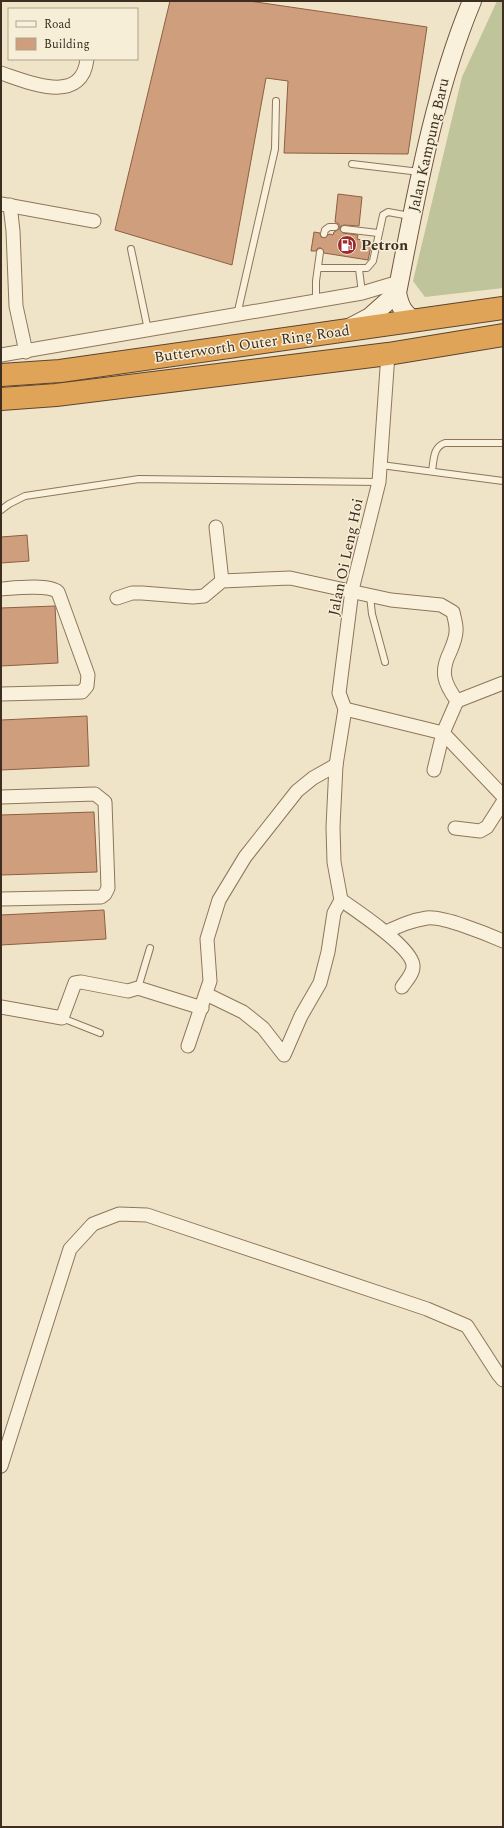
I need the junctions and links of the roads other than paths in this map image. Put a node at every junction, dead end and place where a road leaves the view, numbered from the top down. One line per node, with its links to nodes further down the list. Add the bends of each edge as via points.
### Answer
1 (472, 1): 6 (street, Jalan Kampung Baru, via 449,63)
2 (87, 60): 3 (street, via 81,77 67,86 55,88)
3 (1, 73)
4 (276, 101): 22 (lane, via 275,149)
5 (352, 164): 6 (lane)
6 (422, 172): 8 (street, Jalan Kampung Baru)
7 (5, 204): 9 (street); 27 (street, via 13,231 16,306)
8 (413, 216): 12 (lane, via 388,212 383,215); 18 (street, Jalan Kampung Baru)
9 (94, 221)
10 (335, 228): 13 (lane, via 329,227)
11 (344, 229): 12 (lane)
12 (378, 233): 17 (lane, via 374,261 367,268)
13 (324, 234)
14 (131, 249): 24 (lane)
15 (320, 252): 16 (lane)
16 (318, 268): 17 (lane); 20 (lane)
17 (359, 269): 19 (lane)
18 (398, 288): 19 (street); 23 (street, Jalan Kampung Baru, via 399,306); 25 (street, via 370,317)
19 (362, 293): 20 (street)
20 (316, 300): 22 (street)
21 (503, 308): 23 (highway, Butterworth Outer Ring Road)
22 (237, 315): 24 (street)
23 (415, 321): 25 (highway, Butterworth Outer Ring Road)
24 (148, 330): 27 (street)
25 (345, 330): 29 (highway, Butterworth Outer Ring Road, via 60,371)
26 (503, 335): 28 (highway, Butterworth Outer Ring Road)
27 (26, 352): 29 (street)
28 (388, 354): 30 (highway, Butterworth Outer Ring Road, via 56,396); 32 (street, Jalan Oi Leng Hoi)
29 (2, 370)
30 (1, 399)
31 (503, 443): 33 (lane, via 445,443 436,450)
32 (381, 465): 33 (lane); 35 (street, Jalan Oi Leng Hoi)
33 (432, 471): 34 (lane)
34 (503, 481)
35 (379, 482): 36 (lane, via 139,479 25,496); 40 (street, Jalan Oi Leng Hoi)
36 (1, 510)
37 (216, 527): 38 (street)
38 (222, 581): 40 (street, via 290,578); 42 (street, via 204,596 132,593)
39 (1, 589): 45 (street, via 54,588 58,592 88,675 87,686 82,692)
40 (352, 590): 41 (street); 47 (street, Jalan Oi Leng Hoi, via 339,693)
41 (370, 594): 43 (lane, via 372,614); 46 (street, via 391,600 441,605 453,612 456,628 454,644 445,661 444,674 448,688)
42 (117, 598)
43 (385, 662)
44 (503, 682): 46 (street)
45 (1, 694)
46 (457, 701): 48 (street)
47 (345, 709): 48 (street); 49 (street, Jalan Oi Leng Hoi)
48 (442, 733): 50 (street); 52 (street)
49 (336, 765): 56 (street, Jalan Oi Leng Hoi, via 334,862); 62 (street, via 297,791 245,857 219,900 207,939 210,981)
50 (434, 770)
51 (1, 796): 55 (street, via 95,794 104,802 108,888 101,897)
52 (503, 796)
53 (503, 802): 54 (street, via 487,827 480,831)
54 (455, 828)
55 (1, 899)
56 (341, 900): 57 (street); 62 (street, via 334,913 320,983 301,1016 284,1055 263,1028 248,1016)
57 (386, 932): 58 (street, via 412,921 429,918 480,931); 60 (street, via 412,961 413,971)
58 (503, 941)
59 (150, 948): 61 (lane)
60 (402, 987)
61 (138, 988): 64 (street); 65 (street, via 128,991 75,983)
62 (206, 994): 64 (street)
63 (1, 1007): 65 (street)
64 (202, 1008): 67 (street)
65 (62, 1018): 66 (lane)
66 (100, 1033)
67 (188, 1046)
68 (503, 1380): 69 (street, via 467,1326 427,1309 147,1215 119,1214 93,1224 70,1248)
69 (1, 1466)

